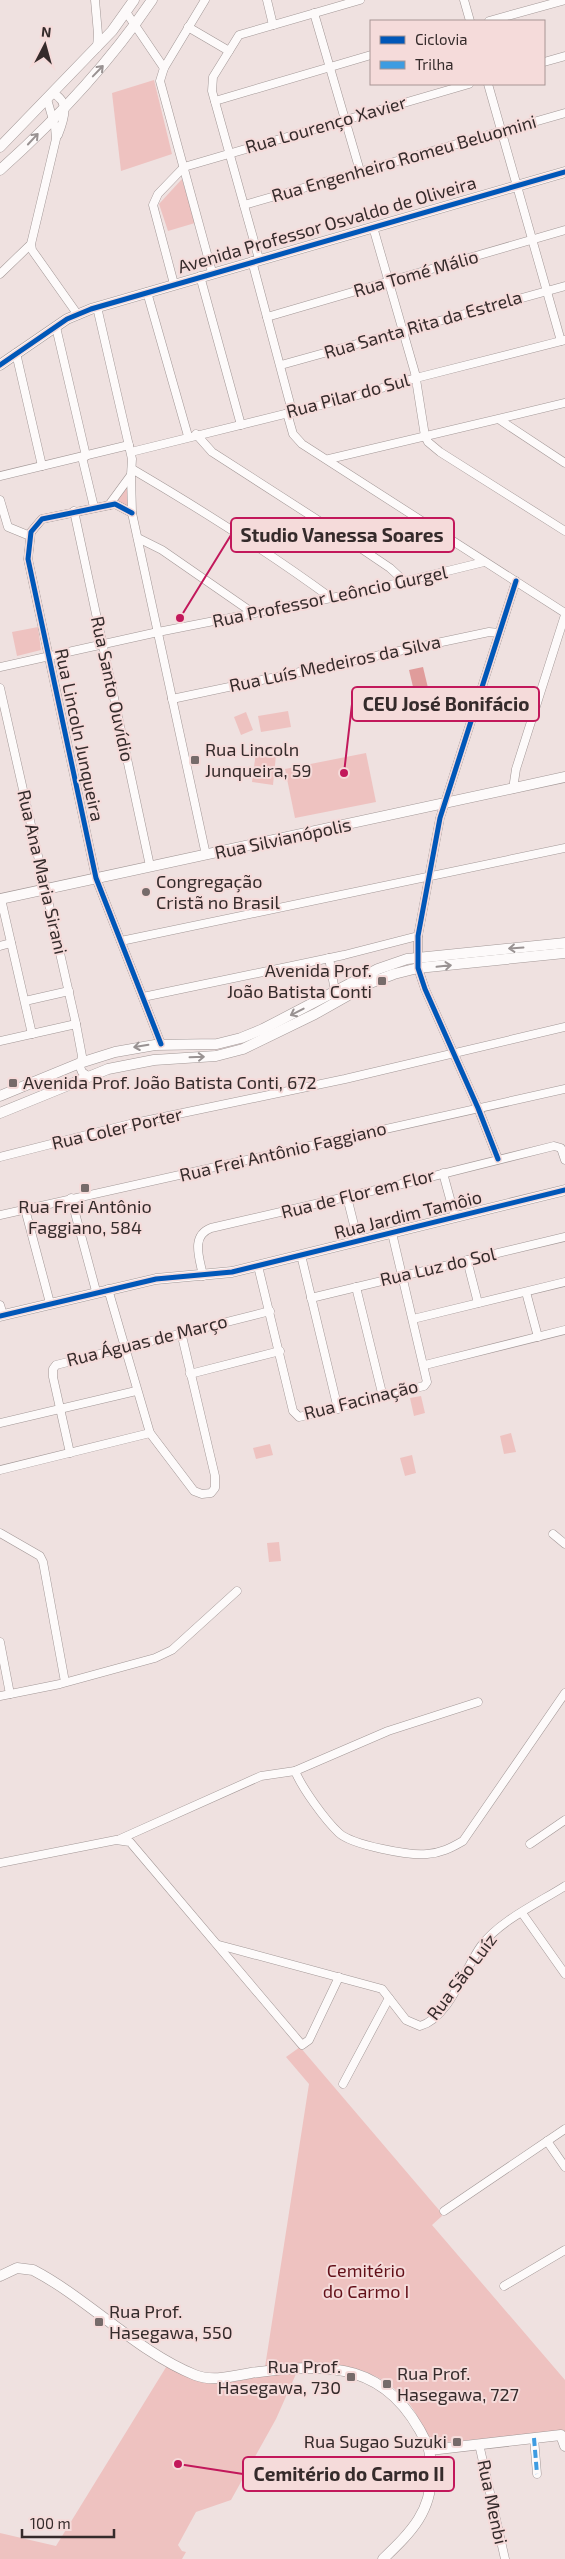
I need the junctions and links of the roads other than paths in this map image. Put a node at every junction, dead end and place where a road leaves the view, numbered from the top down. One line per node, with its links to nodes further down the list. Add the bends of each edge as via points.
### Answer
1 (94, 0): 13 (street)
2 (134, 0): 9 (main road)
3 (152, 0): 14 (main road)
4 (205, 0): 16 (street)
5 (267, 0): 15 (street)
6 (360, 0): 10 (street)
7 (464, 0): 11 (street)
8 (565, 0): 12 (street)
9 (126, 12): 14 (street); 17 (main road)
10 (314, 13): 15 (street); 23 (street)
11 (470, 20)
12 (493, 20)
13 (98, 24): 17 (street); 18 (street)
14 (136, 24): 24 (street); 29 (main road, one-way to 14, via 110,59)
15 (273, 25): 19 (street, via 239,36)
16 (188, 27): 19 (street); 24 (street)
17 (112, 32): 18 (main road)
18 (96, 48): 27 (main road)
19 (229, 51): 28 (street, via 213,77)
20 (370, 55): 23 (street)
21 (565, 56): 22 (street)
22 (545, 62)
23 (330, 67): 28 (street); 32 (street)
24 (164, 68): 37 (street, via 161,86)
25 (465, 85): 32 (street, Rua Lourenço Xavier)
26 (488, 85): 33 (street)
27 (49, 96): 29 (street, via 61,98); 31 (street); 35 (main road)
28 (215, 101): 36 (street)
29 (64, 106): 31 (main road); 34 (street)
30 (565, 113): 33 (street, Rua Engenheiro Romeu Beluomini)
31 (52, 118): 34 (street); 38 (main road, one-way to 31)
32 (345, 119): 36 (street, Rua Lourenço Xavier); 39 (street)
33 (501, 131): 39 (street, Rua Engenheiro Romeu Beluomini); 41 (street)
34 (56, 139): 46 (street)
35 (0, 147)
36 (230, 153): 37 (street, Rua Lourenço Xavier); 42 (street)
37 (184, 167): 48 (street); 52 (street, via 158,194 153,206)
38 (0, 170)
39 (360, 171): 42 (street, Rua Engenheiro Romeu Beluomini)
40 (565, 172): 41 (main road, Avenida Professor Osvaldo de Oliveira)
41 (517, 186): 43 (main road, Avenida Professor Osvaldo de Oliveira); 45 (street)
42 (244, 205): 47 (street)
43 (373, 227): 47 (main road, Avenida Professor Osvaldo de Oliveira); 51 (street)
44 (565, 230): 45 (street, Rua Tomé Málio)
45 (532, 240): 51 (street, Rua Tomé Málio); 54 (street)
46 (31, 244): 49 (street); 57 (street, via 32,250)
47 (255, 260): 48 (main road, Avenida Professor Osvaldo de Oliveira); 58 (street)
48 (212, 272): 50 (main road, Avenida Professor Osvaldo de Oliveira)
49 (0, 274)
50 (200, 276): 52 (main road, Avenida Professor Osvaldo de Oliveira); 69 (street)
51 (389, 281): 58 (street, Rua Tomé Málio); 60 (street)
52 (174, 284): 55 (main road, Avenida Professor Osvaldo de Oliveira)
53 (565, 286): 54 (street, Rua Santa Rita da Estrela)
54 (547, 290): 60 (street, Rua Santa Rita da Estrela); 61 (street)
55 (147, 292): 56 (main road, Avenida Professor Osvaldo de Oliveira); 71 (street)
56 (97, 307): 57 (main road, Avenida Professor Osvaldo de Oliveira); 73 (street)
57 (78, 314): 59 (main road, Avenida Professor Osvaldo de Oliveira)
58 (267, 317): 64 (street)
59 (56, 327): 62 (main road, Avenida Professor Osvaldo de Oliveira); 74 (street)
60 (403, 329): 64 (street, Rua Santa Rita da Estrela); 65 (street)
61 (563, 340): 65 (street, Rua Pilar do Sul)
62 (16, 353): 63 (main road, Avenida Professor Osvaldo de Oliveira); 77 (street)
63 (0, 365)
64 (281, 365): 67 (street)
65 (416, 378): 67 (street, Rua Pilar do Sul); 72 (street)
66 (565, 403): 68 (street)
67 (290, 412): 69 (street, Rua Pilar do Sul); 75 (street, via 296,438)
68 (500, 420): 72 (street); 76 (street)
69 (241, 424): 70 (street, Rua Pilar do Sul)
70 (196, 434): 71 (street, Rua Pilar do Sul); 91 (street, via 212,452)
71 (188, 436): 73 (street, Rua Pilar do Sul)
72 (425, 436): 75 (street); 85 (street, via 440,452)
73 (130, 448): 74 (street, Rua Pilar do Sul); 78 (street)
74 (84, 457): 77 (street, Rua Pilar do Sul); 82 (street)
75 (329, 459): 90 (street)
76 (564, 462)
77 (42, 466): 79 (street, Rua Pilar do Sul)
78 (132, 472): 81 (street); 83 (street); 93 (street, via 186,500)
79 (0, 476)
80 (0, 500): 86 (street, via 8,527)
81 (109, 505): 82 (street); 83 (street)
82 (94, 507): 84 (street)
83 (132, 510): 87 (street)
84 (74, 511): 86 (street, via 42,519); 98 (street, Rua Santo Ouvídio)
85 (565, 531)
86 (30, 536): 99 (street, Rua Lincoln Junqueira, via 28,559)
87 (138, 538): 88 (street); 89 (street)
88 (162, 550): 89 (street, via 151,550); 94 (street)
89 (142, 561): 96 (street)
90 (484, 562): 91 (street, Rua Professor Leôncio Gurgel); 92 (street)
91 (404, 580): 93 (street, Rua Professor Leôncio Gurgel)
92 (516, 581): 95 (street); 97 (street)
93 (331, 598): 94 (street, Rua Professor Leôncio Gurgel)
94 (253, 613): 96 (street, Rua Professor Leôncio Gurgel)
95 (565, 614): 104 (street, via 516,769)
96 (158, 632): 98 (street, Rua Professor Leôncio Gurgel); 102 (street)
97 (499, 633): 102 (street, Rua Luís Medeiros da Silva, via 489,632); 105 (street)
98 (102, 645): 99 (street, Rua Professor Leôncio Gurgel); 108 (street, Rua Santo Ouvídio)
99 (48, 656): 100 (street, Rua Professor Leôncio Gurgel); 110 (street, Rua Lincoln Junqueira)
100 (0, 667)
101 (0, 688): 111 (street, Rua Ana Maria Sirani)
102 (172, 699): 107 (street)
103 (565, 777): 104 (main road, Rua Silvianópolis)
104 (513, 789): 105 (main road, Rua Silvianópolis)
105 (443, 805): 107 (main road, Rua Silvianópolis); 109 (street)
106 (565, 848): 109 (street)
107 (206, 855): 108 (main road, Rua Silvianópolis)
108 (150, 866): 110 (main road, Rua Silvianópolis)
109 (429, 876): 113 (street); 114 (street)
110 (96, 878): 111 (main road, Rua Silvianópolis); 114 (street, Rua Lincoln Junqueira)
111 (46, 889): 112 (main road, Rua Silvianópolis); 123 (street, Rua Ana Maria Sirani)
112 (0, 899): 115 (street)
113 (418, 936): 119 (street); 120 (street)
114 (121, 941): 124 (street, Rua Lincoln Junqueira)
115 (11, 943): 117 (street); 125 (street)
116 (565, 943): 119 (main road, one-way to 119)
117 (0, 946)
118 (565, 953): 121 (main road, one-way to 118)
119 (417, 957): 121 (street); 122 (main road, via 378,969)
120 (329, 958): 122 (street); 124 (street)
121 (418, 968): 131 (street); 133 (main road, one-way to 121, via 216,1056 243,1049 377,980)
122 (335, 991): 130 (main road, one-way to 130, via 264,1028 225,1043 196,1046)
123 (69, 992): 125 (street); 126 (street, Rua Ana Maria Sirani)
124 (143, 997): 130 (street, Rua Lincoln Junqueira)
125 (25, 1002): 128 (street)
126 (76, 1024): 128 (street); 132 (street, Rua Ana Maria Sirani)
127 (565, 1027): 131 (street, Rua Coler Porter)
128 (32, 1034): 129 (street)
129 (0, 1041)
130 (161, 1044): 132 (main road, one-way to 132); 133 (main road)
131 (453, 1052): 137 (street); 139 (street, Rua Coler Porter, via 122,1126)
132 (83, 1059): 134 (street, Rua Ana Maria Sirani, via 92,1068); 134 (street, Rua Ana Maria Sirani, via 81,1070); 136 (main road)
133 (156, 1060): 134 (main road)
134 (90, 1075): 138 (main road)
135 (565, 1089): 137 (street, Rua Frei Antônio Faggiano)
136 (0, 1096)
137 (478, 1108): 140 (street); 145 (street, Rua Frei Antônio Faggiano)
138 (0, 1113)
139 (0, 1157)
140 (498, 1159): 141 (street, Rua de Flor em Flor, via 558,1146); 142 (street, Rua de Flor em Flor)
141 (565, 1160)
142 (443, 1173): 144 (street, Rua de Flor em Flor); 148 (street)
143 (565, 1190): 148 (main road, Rua Jardim Tamôio)
144 (347, 1197): 151 (street); 155 (street, Rua de Flor em Flor, via 206,1230 198,1241)
145 (71, 1198): 146 (street, Rua Frei Antônio Faggiano); 160 (street)
146 (25, 1209): 147 (street, Rua Frei Antônio Faggiano); 163 (street)
147 (0, 1215)
148 (455, 1217): 149 (main road, Rua Jardim Tamôio)
149 (392, 1233): 151 (main road, Rua Jardim Tamôio); 156 (street, Rua Facinação)
150 (565, 1236): 153 (street, Rua Luz do Sol)
151 (358, 1241): 152 (main road, Rua Jardim Tamôio)
152 (301, 1255): 154 (main road, Rua Jardim Tamôio); 162 (street)
153 (467, 1260): 156 (street, Rua Luz do Sol); 164 (street)
154 (258, 1266): 155 (main road, Rua Jardim Tamôio); 165 (street, Rua Facinação)
155 (203, 1276): 159 (main road, Rua Jardim Tamôio, via 156,1279)
156 (402, 1276): 158 (street, Rua Luz do Sol); 167 (street, Rua Facinação)
157 (565, 1282): 161 (street)
158 (356, 1287): 162 (street, Rua Luz do Sol); 176 (street)
159 (108, 1289): 160 (main road, Rua Jardim Tamôio); 171 (street)
160 (96, 1291): 163 (main road, Rua Jardim Tamôio)
161 (526, 1292): 164 (street); 170 (street)
162 (311, 1298): 178 (street)
163 (50, 1303): 166 (main road, Rua Jardim Tamôio)
164 (478, 1303): 167 (street)
165 (270, 1311): 169 (street, Rua Águas de Março); 172 (street, Rua Facinação)
166 (1, 1312)
167 (413, 1319): 173 (street, Rua Facinação)
168 (565, 1330): 170 (street)
169 (181, 1332): 171 (street, Rua Águas de Março); 174 (street)
170 (538, 1337): 173 (street)
171 (123, 1346): 175 (street); 177 (street, Rua Águas de Março, via 56,1365 52,1374)
172 (280, 1352): 174 (street); 178 (street, Rua Facinação, via 288,1394 297,1416)
173 (425, 1365): 176 (street, Rua Facinação, via 427,1379 424,1386)
174 (190, 1374): 180 (street, via 216,1476 211,1493 194,1491)
175 (136, 1391): 177 (street); 180 (street)
176 (384, 1397): 178 (street, Rua Facinação)
177 (59, 1409): 179 (street); 181 (street, Rua Águas de Março)
178 (338, 1409)
179 (0, 1423)
180 (150, 1433): 181 (street)
181 (70, 1453): 182 (street)
182 (0, 1470)
183 (0, 1532): 188 (street, via 40,1556 43,1562)
184 (553, 1534): 185 (street)
185 (565, 1544)
186 (237, 1591): 188 (street, via 172,1650 155,1658)
187 (0, 1642): 190 (street)
188 (66, 1682): 190 (street)
189 (565, 1693): 193 (street, via 463,1841 446,1851 426,1854 352,1841 339,1833 302,1786)
190 (10, 1694): 191 (street)
191 (0, 1696)
192 (478, 1702): 193 (street, via 388,1731)
193 (295, 1771): 195 (street, via 261,1776)
194 (565, 1820): 196 (street)
195 (120, 1839): 197 (street); 200 (street, via 135,1846)
196 (530, 1844)
197 (0, 1862)
198 (565, 1886): 199 (street, Rua São Luíz)
199 (522, 1913): 201 (street); 203 (street, Rua São Luíz, via 482,1944 449,2000 429,2023 417,2026 406,2020)
200 (219, 1945): 202 (street); 202 (street, via 302,2045 313,2033)
201 (565, 1974)
202 (339, 1977): 203 (street, via 382,1989)
203 (389, 1998): 204 (street)
204 (343, 2084)
205 (565, 2129): 206 (street)
206 (547, 2141): 207 (street); 208 (street)
207 (565, 2167)
208 (444, 2211)
209 (565, 2250): 211 (street)
210 (0, 2276): 215 (main road, via 17,2268 33,2270 196,2376 213,2379 321,2367 360,2375 393,2394 409,2412)
211 (504, 2286)
212 (534, 2438): 213 (main road); 214 (main road); 216 (street)
213 (564, 2439)
214 (479, 2444): 215 (main road); 218 (street, Rua Menbi)
215 (430, 2450): 217 (main road, via 431,2484 427,2506)
216 (537, 2474)
217 (383, 2559)
218 (505, 2559)

